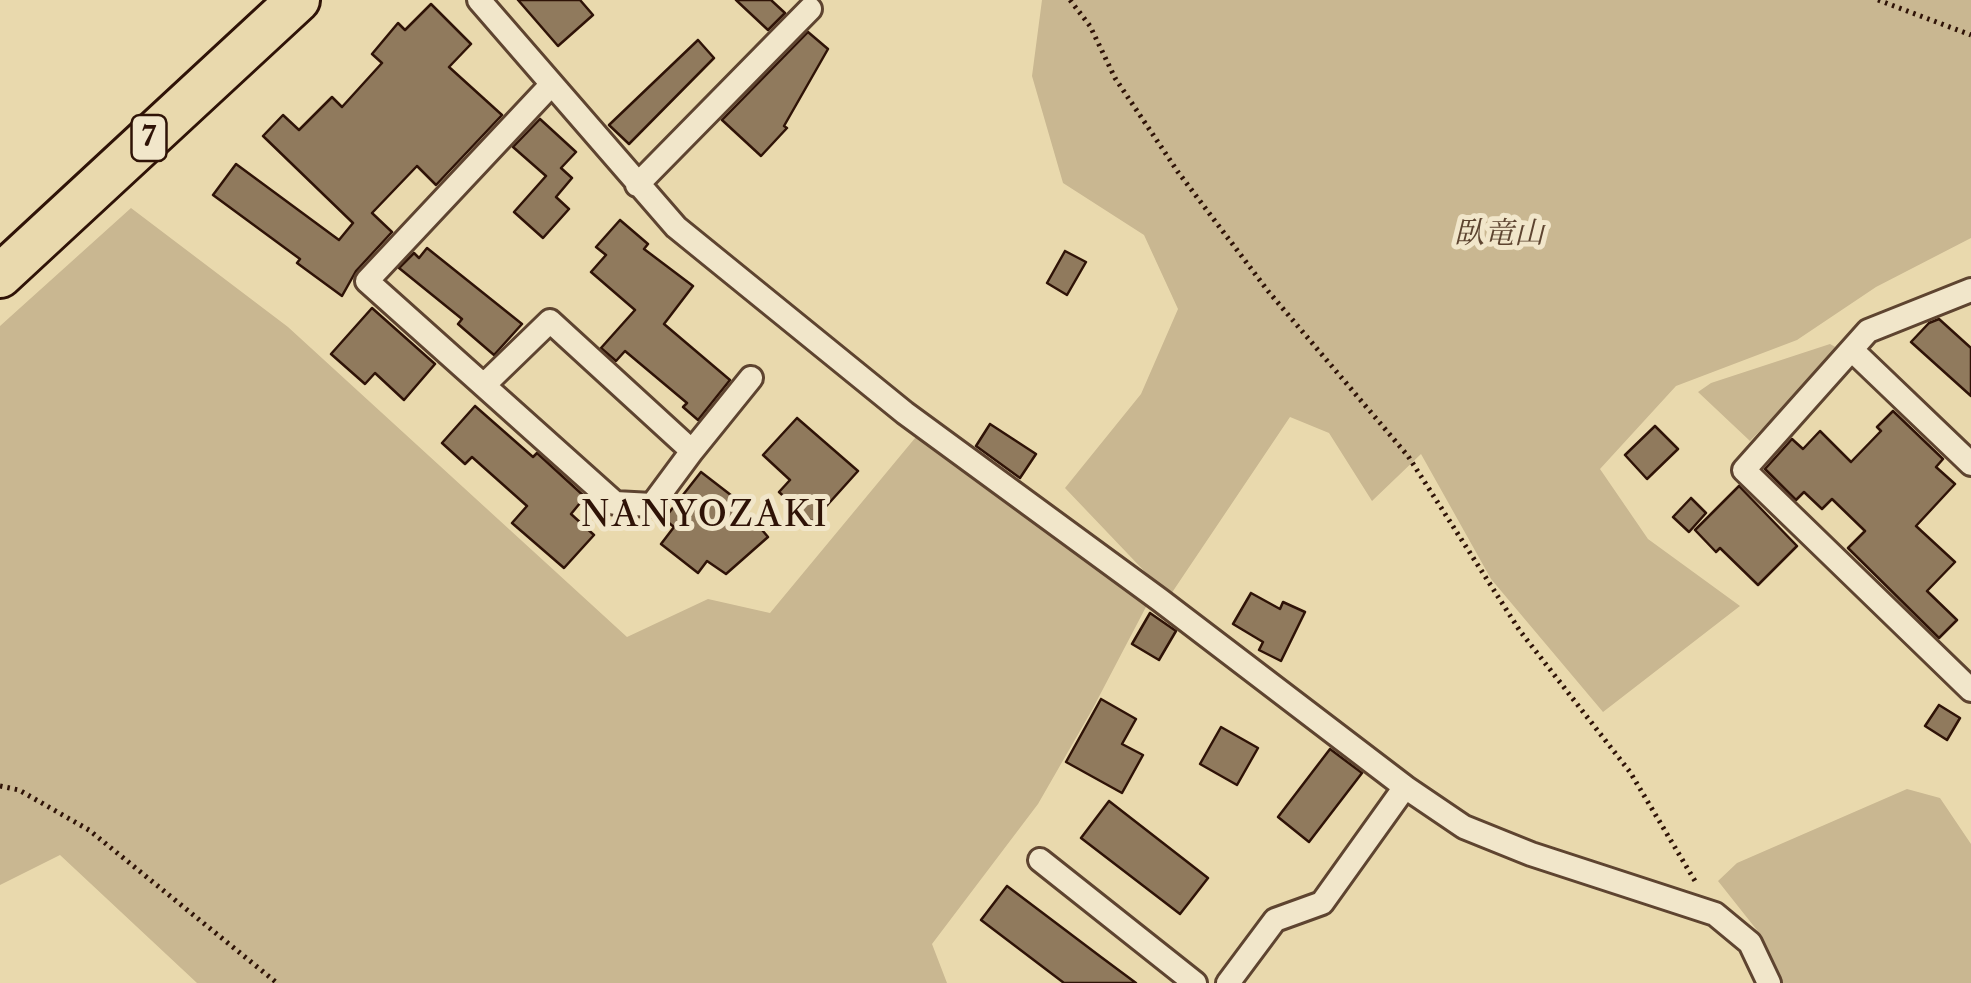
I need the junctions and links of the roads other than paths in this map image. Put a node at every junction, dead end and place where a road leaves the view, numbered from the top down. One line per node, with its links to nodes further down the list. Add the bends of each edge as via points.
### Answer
1 (298, 0): 6 (highway, 7)
2 (478, 0): 4 (street)
3 (810, 9): 5 (street)
4 (550, 86): 5 (street); 10 (street, via 367,281)
5 (637, 185): 14 (street, via 676,227 905,413)
6 (0, 276)
7 (1971, 290): 8 (street, via 1868,332)
8 (1852, 350): 12 (street); 13 (street, via 1744,470)
9 (751, 378): 11 (street)
10 (484, 386): 11 (street, via 615,503 652,505); 11 (street, via 550,321)
11 (692, 452)
12 (1971, 464)
13 (1971, 690)
14 (1405, 788): 17 (street, via 1322,904 1276,920); 18 (street, via 1464,826 1514,847 1715,914 1750,943)
15 (1040, 860): 16 (street)
16 (1194, 983)
17 (1228, 983)
18 (1769, 983)

